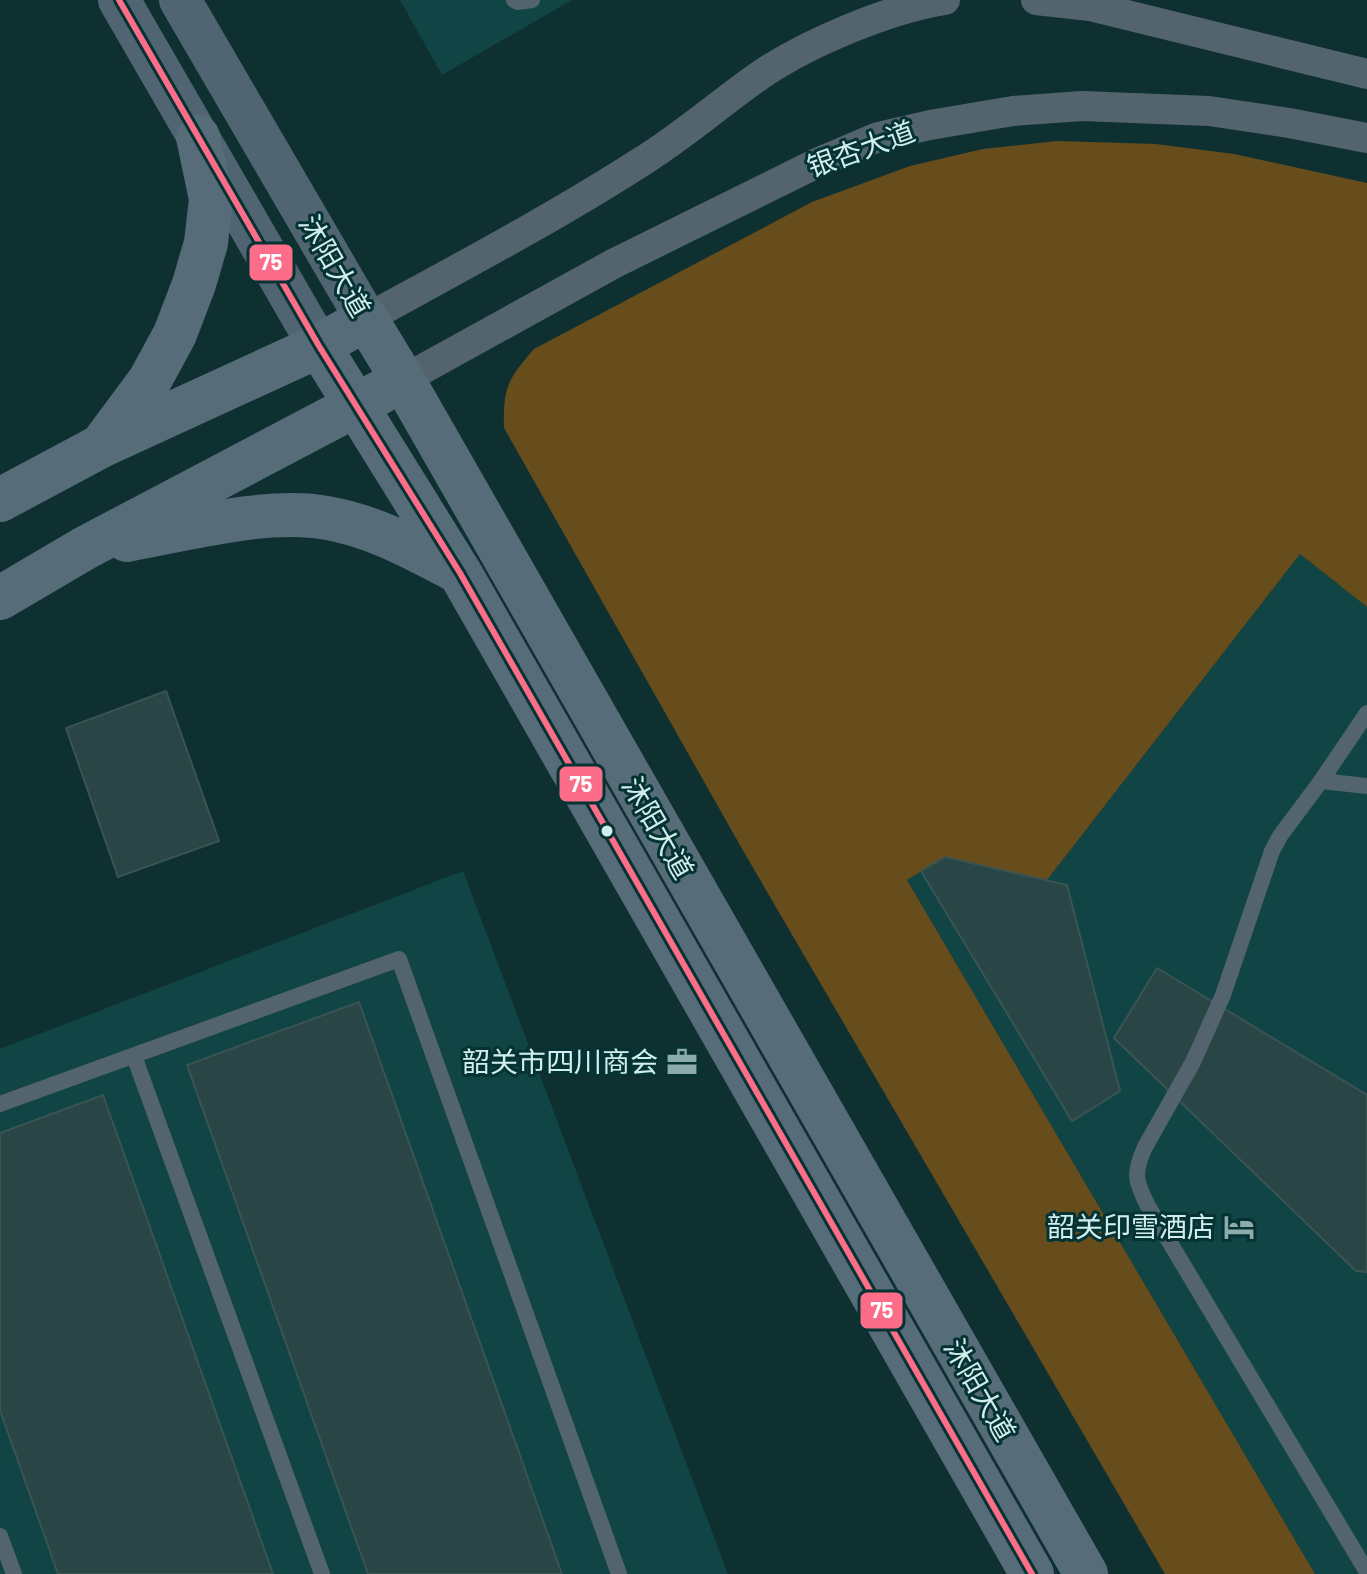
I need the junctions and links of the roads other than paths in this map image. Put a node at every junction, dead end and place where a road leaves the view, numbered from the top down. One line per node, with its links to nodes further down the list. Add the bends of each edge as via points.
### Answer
1 (119, 0): 9 (main road, 沐阳大道)
2 (180, 0): 11 (main road, 沐阳大道)
3 (514, 0): 4 (lane)
4 (532, 0)
5 (1036, 0): 8 (street, via 1090,6)
6 (936, 1): 7 (street)
7 (885, 8): 11 (street, via 761,75 664,148 551,218)
8 (1367, 74)
9 (198, 137): 12 (main road, 沐阳大道); 15 (main road, via 211,199 194,284 150,380)
10 (1367, 138): 13 (street, 银杏大道, via 1209,111 1082,106 1013,111 878,137 613,264)
11 (366, 319): 12 (main road); 13 (main road, 沐阳大道)
12 (319, 346): 14 (main road, 沐阳大道); 15 (main road)
13 (403, 380): 14 (main road); 31 (main road, 沐阳大道)
14 (355, 406): 17 (main road); 18 (main road, 沐阳大道)
15 (101, 446): 16 (main road)
16 (0, 500)
17 (85, 548): 18 (main road, via 288,515 327,518 374,532); 19 (main road)
18 (460, 573): 30 (main road, 沐阳大道)
19 (0, 598)
20 (1367, 713): 21 (lane)
21 (1321, 781): 22 (lane); 26 (lane, via 1272,851 1223,995 1136,1174 1148,1206)
22 (1367, 786)
23 (134, 1056): 24 (lane); 28 (lane); 29 (lane, via 399,959)
24 (0, 1104)
25 (0, 1536): 27 (lane)
26 (1367, 1572)
27 (14, 1574)
28 (322, 1574)
29 (619, 1574)
30 (1032, 1574)
31 (1086, 1574)

